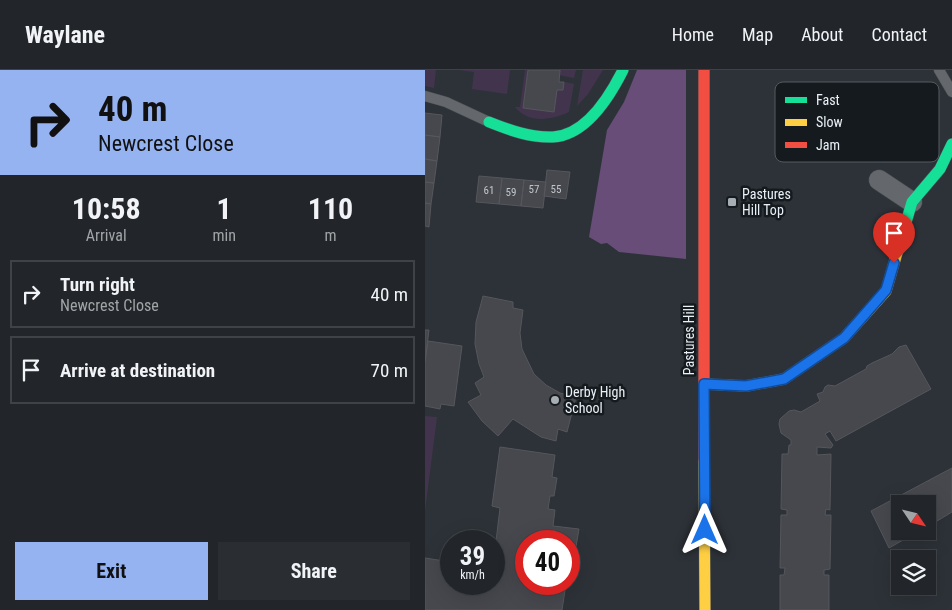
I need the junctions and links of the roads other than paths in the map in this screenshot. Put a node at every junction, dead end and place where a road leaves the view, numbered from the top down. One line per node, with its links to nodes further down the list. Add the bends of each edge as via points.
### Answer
1 (623, 70): 6 (street, via 595,114 577,129 554,138 521,134)
2 (704, 70): 10 (street, Pastures Hill)
3 (939, 70): 4 (lane)
4 (952, 92)
5 (425, 96): 6 (lane)
6 (489, 122)
7 (952, 144): 9 (street, via 940,169)
8 (879, 180): 9 (street)
9 (913, 202): 10 (street, via 886,290 844,338 784,379 746,386)
10 (704, 384): 11 (street, Pastures Hill)
11 (705, 610)

